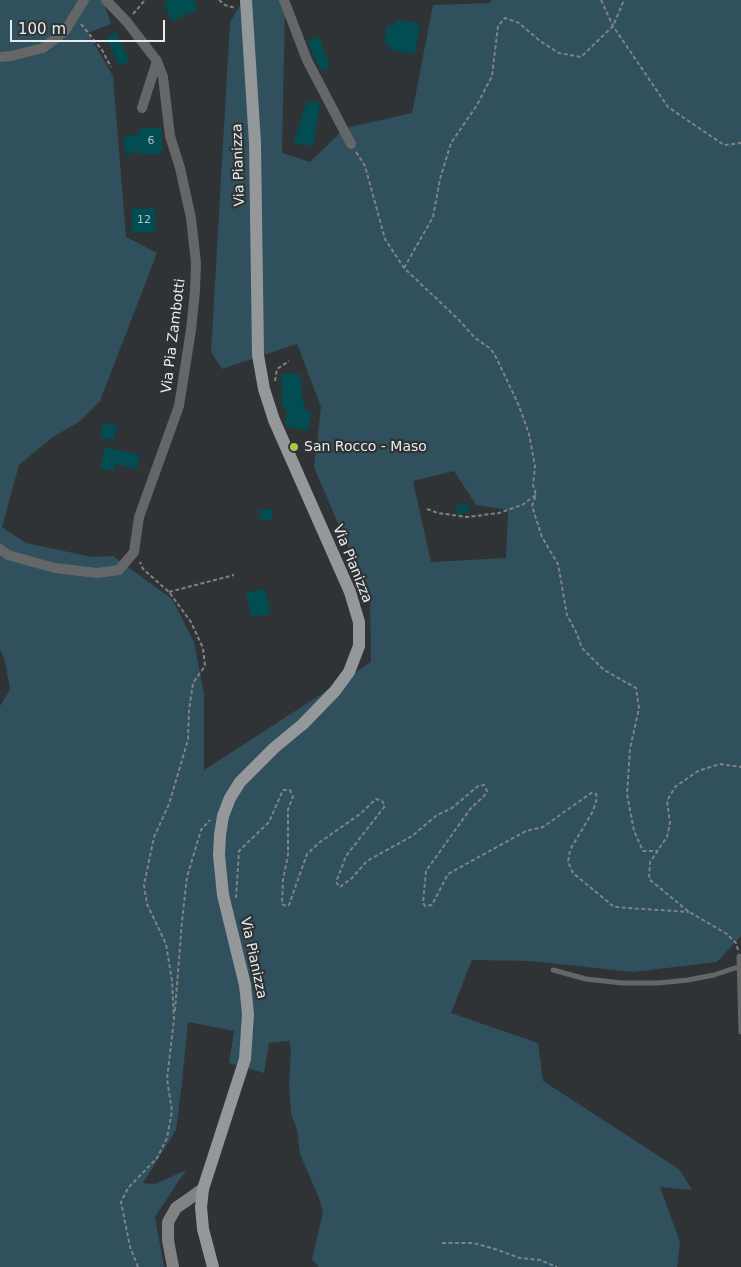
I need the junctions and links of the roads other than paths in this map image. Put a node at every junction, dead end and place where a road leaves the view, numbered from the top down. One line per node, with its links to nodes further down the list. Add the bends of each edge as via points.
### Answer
1 (84, 0): 5 (street, via 64,31 43,48)
2 (106, 0): 6 (street, Via Pia Zambotti)
3 (284, 0): 8 (street, via 307,60)
4 (246, 5): 14 (main road, Via Pianizza, via 255,143 258,355 264,389 274,420 350,592 359,622 360,646 349,672 335,691 240,782 223,816 219,854 223,895 246,985 248,1014 245,1059)
5 (0, 57)
6 (157, 61): 7 (street); 9 (street, Via Pia Zambotti, via 163,77 170,136 191,218 196,272 179,406 138,517 134,552 119,570 97,574 48,566 8,555)
7 (142, 108)
8 (351, 144)
9 (0, 549)
10 (739, 956): 11 (lane)
11 (738, 967): 12 (lane, via 688,980 658,983 586,979); 13 (lane)
12 (553, 970)
13 (741, 1032)
14 (203, 1189): 15 (street, via 176,1208 168,1222); 16 (main road, Via Pianizza, via 203,1230)
15 (173, 1267)
16 (213, 1267)

